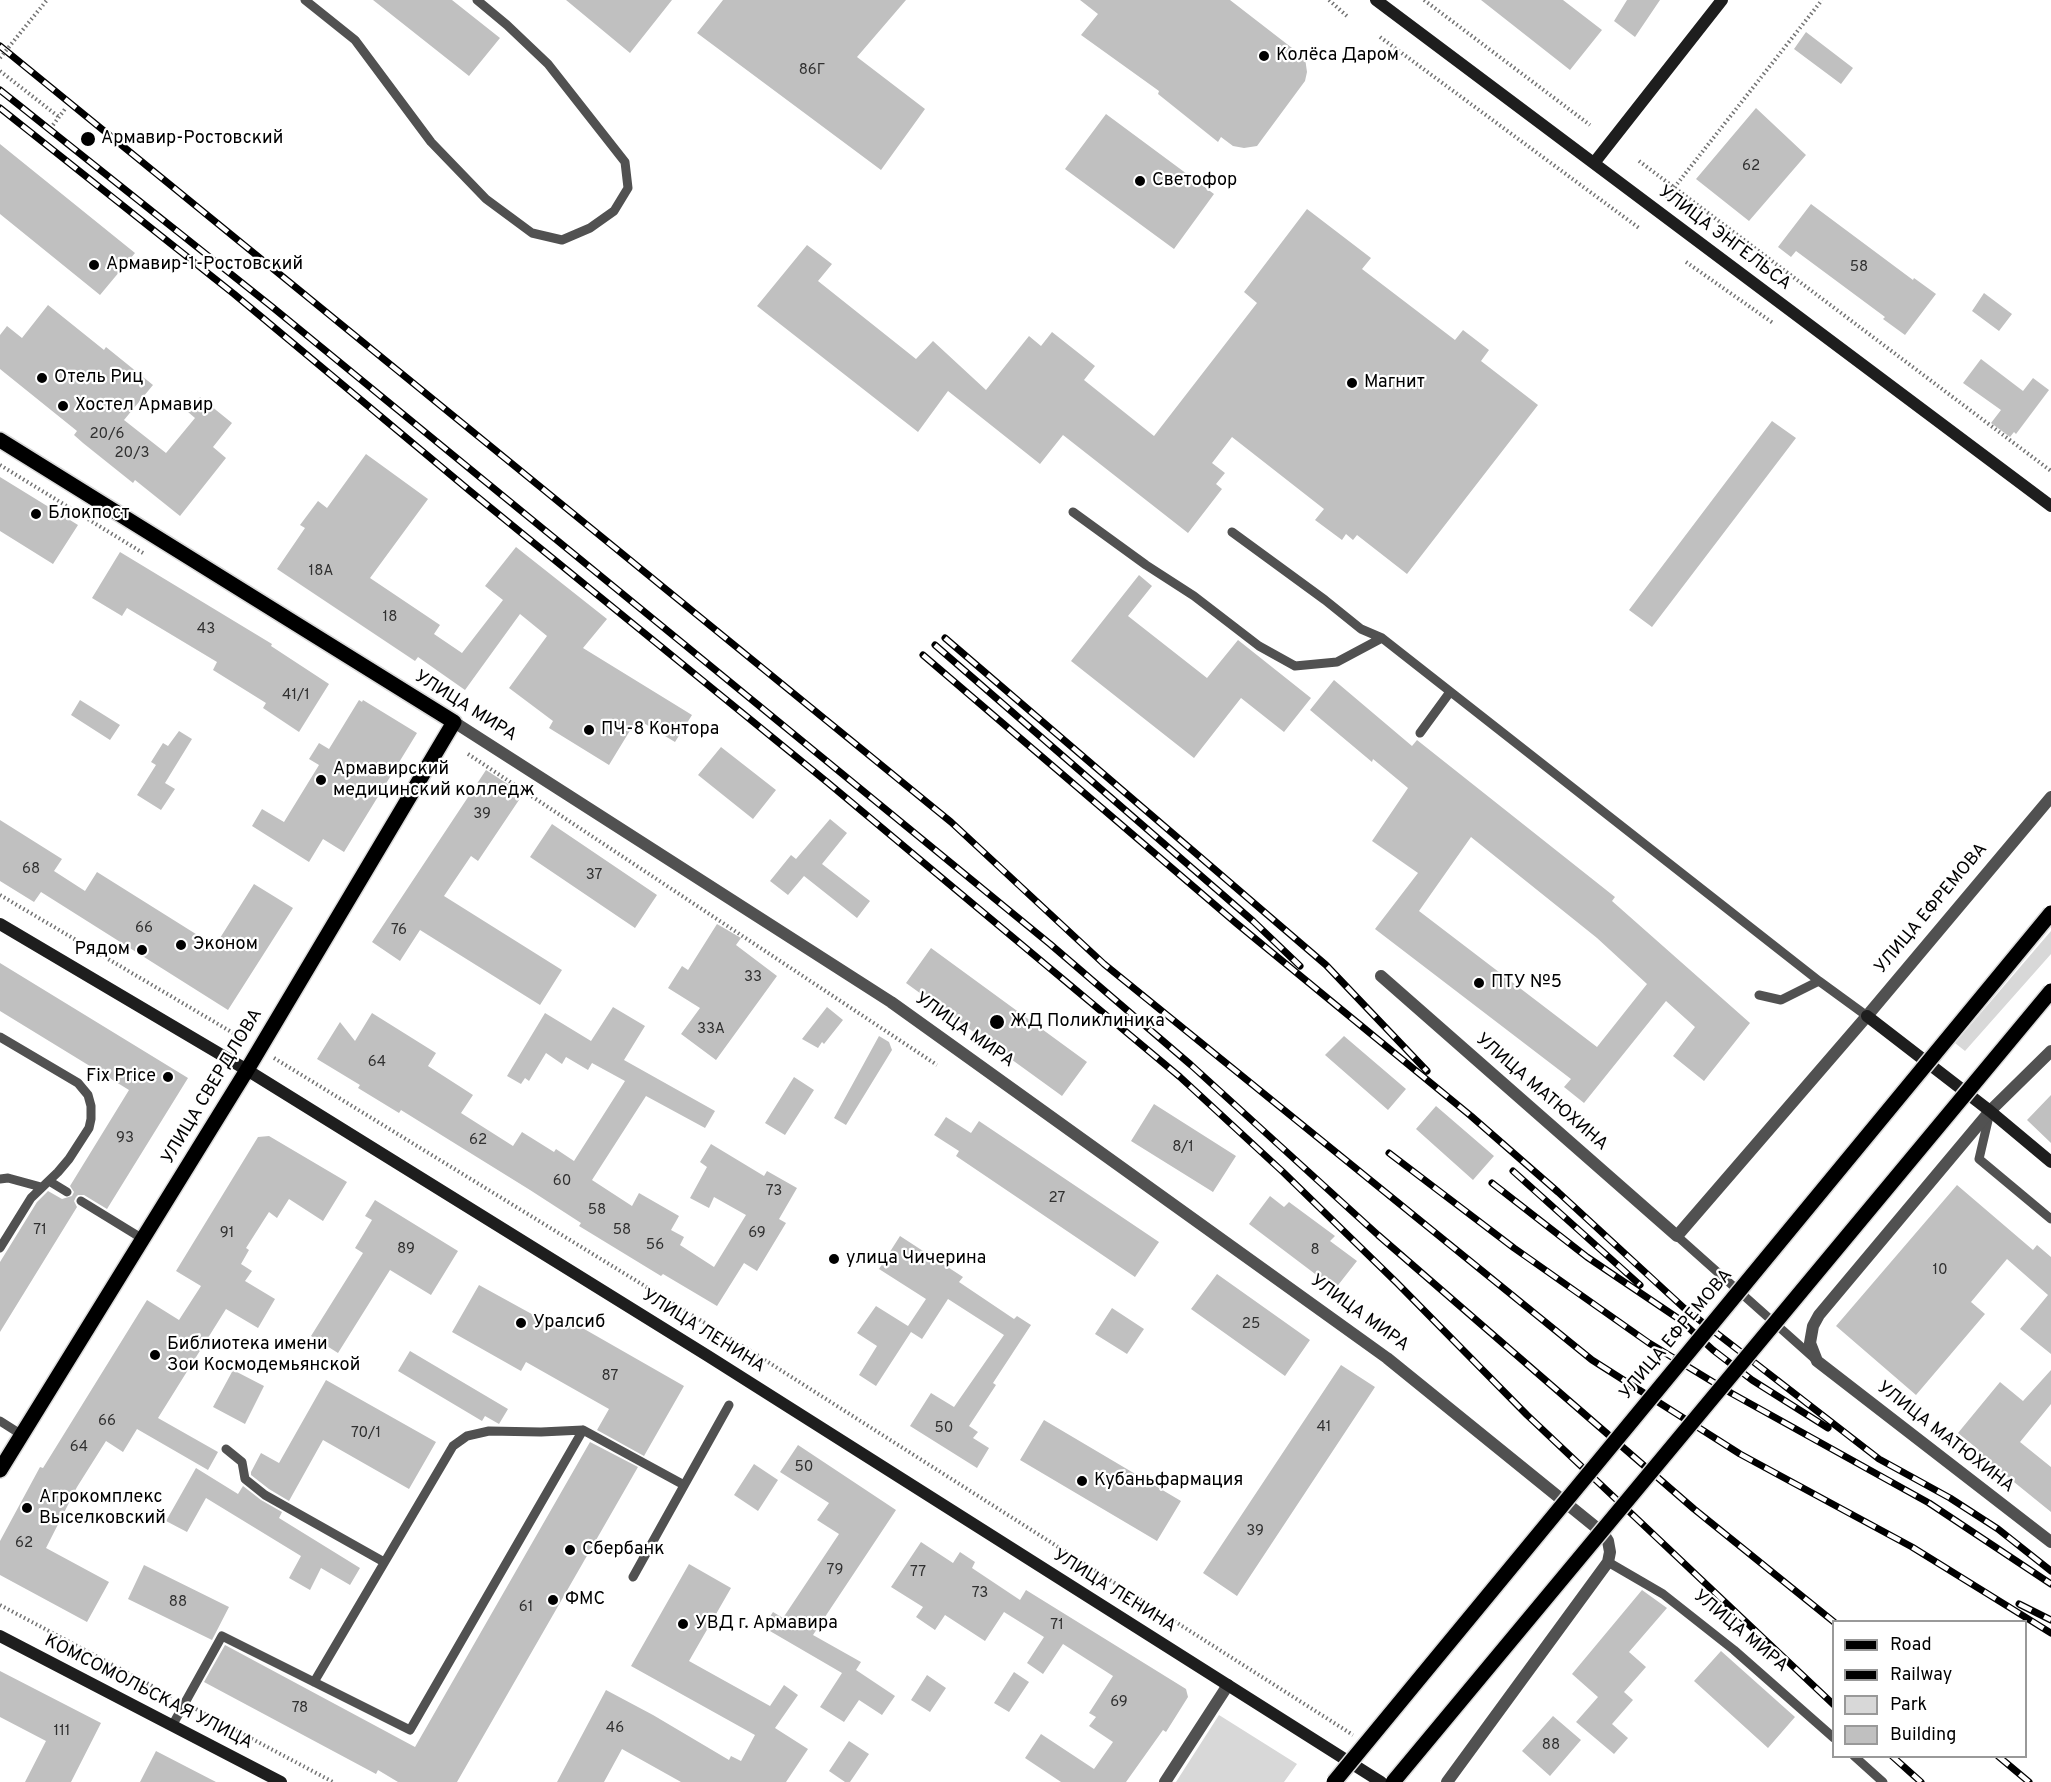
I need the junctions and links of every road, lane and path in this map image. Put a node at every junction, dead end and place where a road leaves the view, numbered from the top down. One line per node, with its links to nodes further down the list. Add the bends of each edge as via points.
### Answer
1 (47, 0): 11 (path, bridge)
2 (305, 0): 3 (lane, via 355,40 431,142 486,199 532,233 561,240 590,228 614,211 628,188 626,162 548,64)
3 (477, 0)
4 (1329, 0): 9 (path)
5 (1376, 0): 18 (street, УЛИЦА ЭНГЕЛЬСА)
6 (1424, 0): 16 (path)
7 (1722, 0): 18 (street)
8 (1822, 0): 19 (path)
9 (1349, 18)
10 (1380, 37): 21 (path)
11 (0, 58)
12 (0, 71): 14 (path)
13 (65, 109): 14 (path)
14 (59, 117): 15 (path)
15 (53, 125)
16 (1590, 125)
17 (1639, 161): 19 (path)
18 (1594, 163): 27 (street, УЛИЦА ЭНГЕЛЬСА)
19 (1674, 187): 20 (path); 26 (path)
20 (1664, 201)
21 (1639, 228)
22 (1686, 262): 23 (path)
23 (1773, 323)
24 (0, 440): 33 (main road, УЛИЦА МИРА)
25 (0, 465): 30 (path)
26 (2051, 471)
27 (2051, 506)
28 (1073, 512): 31 (lane, via 1259,646 1295,666 1337,662)
29 (1232, 532): 31 (lane, via 1361,629)
30 (152, 558)
31 (1382, 638): 32 (lane)
32 (1450, 692): 34 (lane); 41 (lane)
33 (454, 722): 35 (main road, УЛИЦА СВЕРДЛОВА); 70 (street, УЛИЦА МИРА, via 891,1002 1322,1311 1410,1376 1603,1533 1610,1552)
34 (1420, 733)
35 (444, 738): 46 (main road, УЛИЦА СВЕРДЛОВА); 48 (path)
36 (2051, 796): 44 (street, УЛИЦА ЕФРЕМОВА)
37 (0, 895): 46 (path)
38 (2051, 913): 84 (main road, УЛИЦА ЕФРЕМОВА, bridge)
39 (0, 924): 49 (street, УЛИЦА ЛЕНИНА)
40 (1381, 976): 57 (street, УЛИЦА МАТЮХИНА)
41 (1819, 981): 43 (lane, via 1781,1000); 44 (lane)
42 (2051, 991): 86 (main road, bridge)
43 (1759, 994)
44 (1867, 1016): 50 (street); 57 (street, УЛИЦА ЕФРЕМОВА)
45 (0, 1037): 53 (lane, via 78,1083 88,1095 89,1128 63,1167)
46 (260, 1049): 49 (main road, УЛИЦА СВЕРДЛОВА); 78 (path, via 757,1355)
47 (2051, 1051): 50 (street)
48 (937, 1065)
49 (248, 1070): 58 (main road, УЛИЦА СВЕРДЛОВА); 75 (street, УЛИЦА ЛЕНИНА)
50 (1990, 1111): 51 (street); 56 (lane, via 1979,1159); 60 (street, via 1819,1315 1810,1343)
51 (2051, 1162)
52 (0, 1179): 53 (lane)
53 (45, 1184): 54 (lane); 59 (lane, via 31,1198)
54 (67, 1192)
55 (81, 1201): 58 (lane)
56 (2051, 1219)
57 (1677, 1236): 60 (lane)
58 (143, 1239): 64 (main road, УЛИЦА СВЕРДЛОВА)
59 (0, 1248)
60 (1817, 1361): 68 (street, УЛИЦА МАТЮХИНА)
61 (729, 1405): 67 (lane)
62 (0, 1421): 64 (lane)
63 (583, 1430): 67 (lane); 69 (lane, via 489,1431 467,1436 453,1446); 74 (lane, via 410,1730)
64 (22, 1435): 66 (main road, УЛИЦА СВЕРДЛОВА)
65 (226, 1449): 69 (lane, via 242,1462 246,1479 265,1495)
66 (0, 1470)
67 (684, 1485): 71 (lane)
68 (2051, 1542)
69 (384, 1562): 74 (lane)
70 (1608, 1562): 79 (lane, УЛИЦА МИРА, via 1672,1601); 87 (street)
71 (633, 1577)
72 (0, 1605): 76 (path)
73 (0, 1636): 77 (street, КОМСОМОЛЬСКАЯ УЛИЦА)
74 (314, 1682): 76 (lane, via 222,1636)
75 (1228, 1685): 83 (street); 85 (street, УЛИЦА ЛЕНИНА)
76 (184, 1703): 77 (lane); 82 (path)
77 (171, 1726): 81 (street, КОМСОМОЛЬСКАЯ УЛИЦА)
78 (1357, 1737)
79 (1832, 1737)
80 (1856, 1758): 88 (lane)
81 (281, 1782)
82 (333, 1782)
83 (1165, 1782)
84 (1334, 1782)
85 (1381, 1782)
86 (1393, 1782)
87 (1447, 1782)
88 (1883, 1782)

